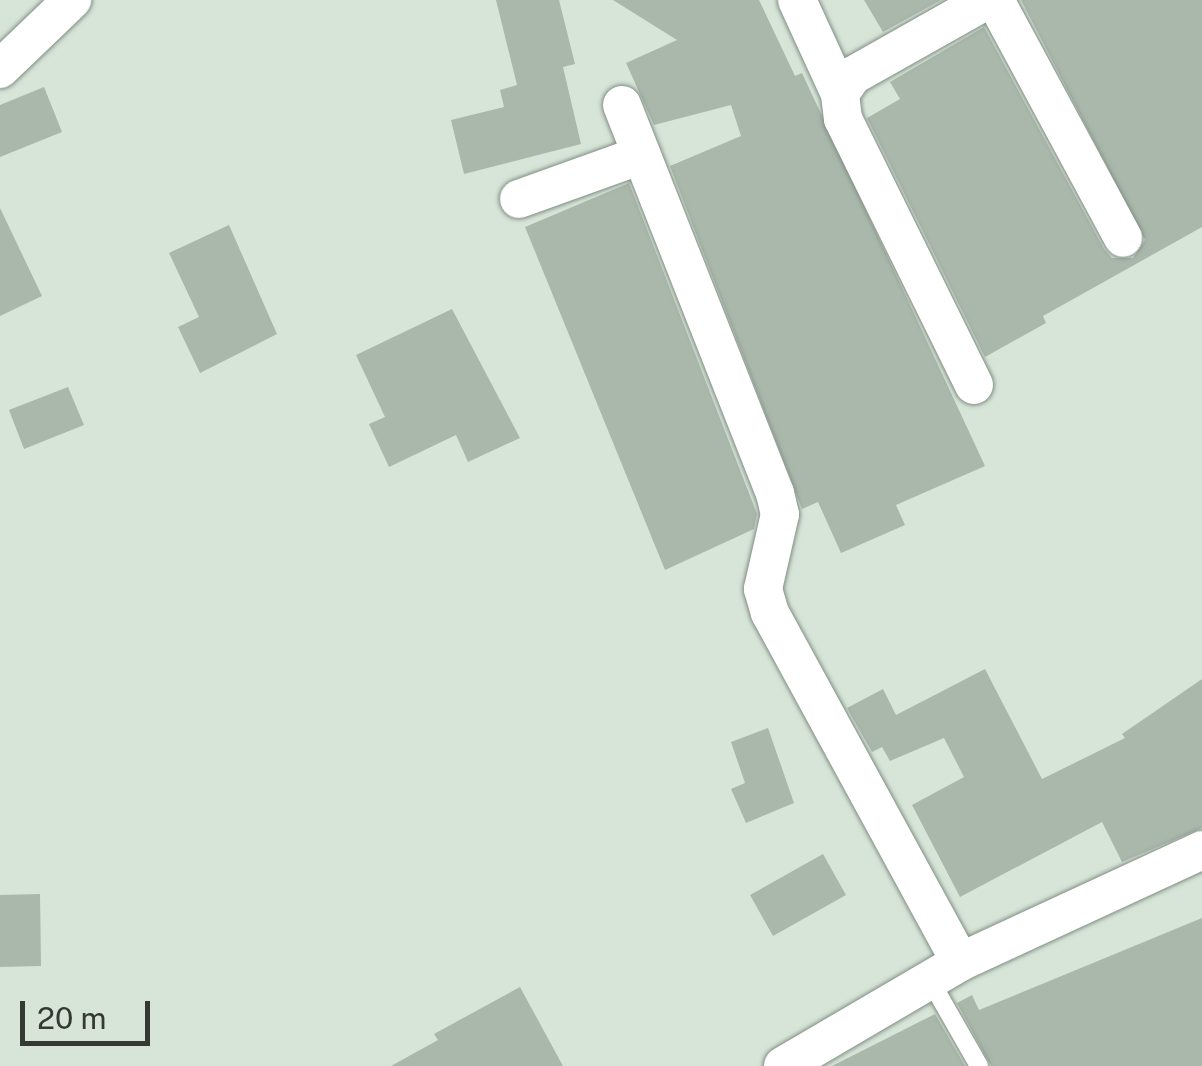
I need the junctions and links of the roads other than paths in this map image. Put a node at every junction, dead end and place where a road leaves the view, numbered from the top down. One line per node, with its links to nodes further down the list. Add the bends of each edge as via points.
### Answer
1 (72, 0): 4 (street)
2 (797, 0): 5 (street)
3 (991, 0): 5 (street, via 852,76); 9 (street)
4 (0, 69)
5 (840, 94): 10 (street, via 843,119)
6 (622, 105): 7 (street)
7 (641, 155): 8 (street); 12 (street, via 775,493 780,514 763,588 770,613)
8 (519, 199)
9 (1123, 238)
10 (974, 385)
11 (1202, 850): 12 (street)
12 (945, 971): 13 (street); 14 (lane)
13 (783, 1066)
14 (979, 1066)

